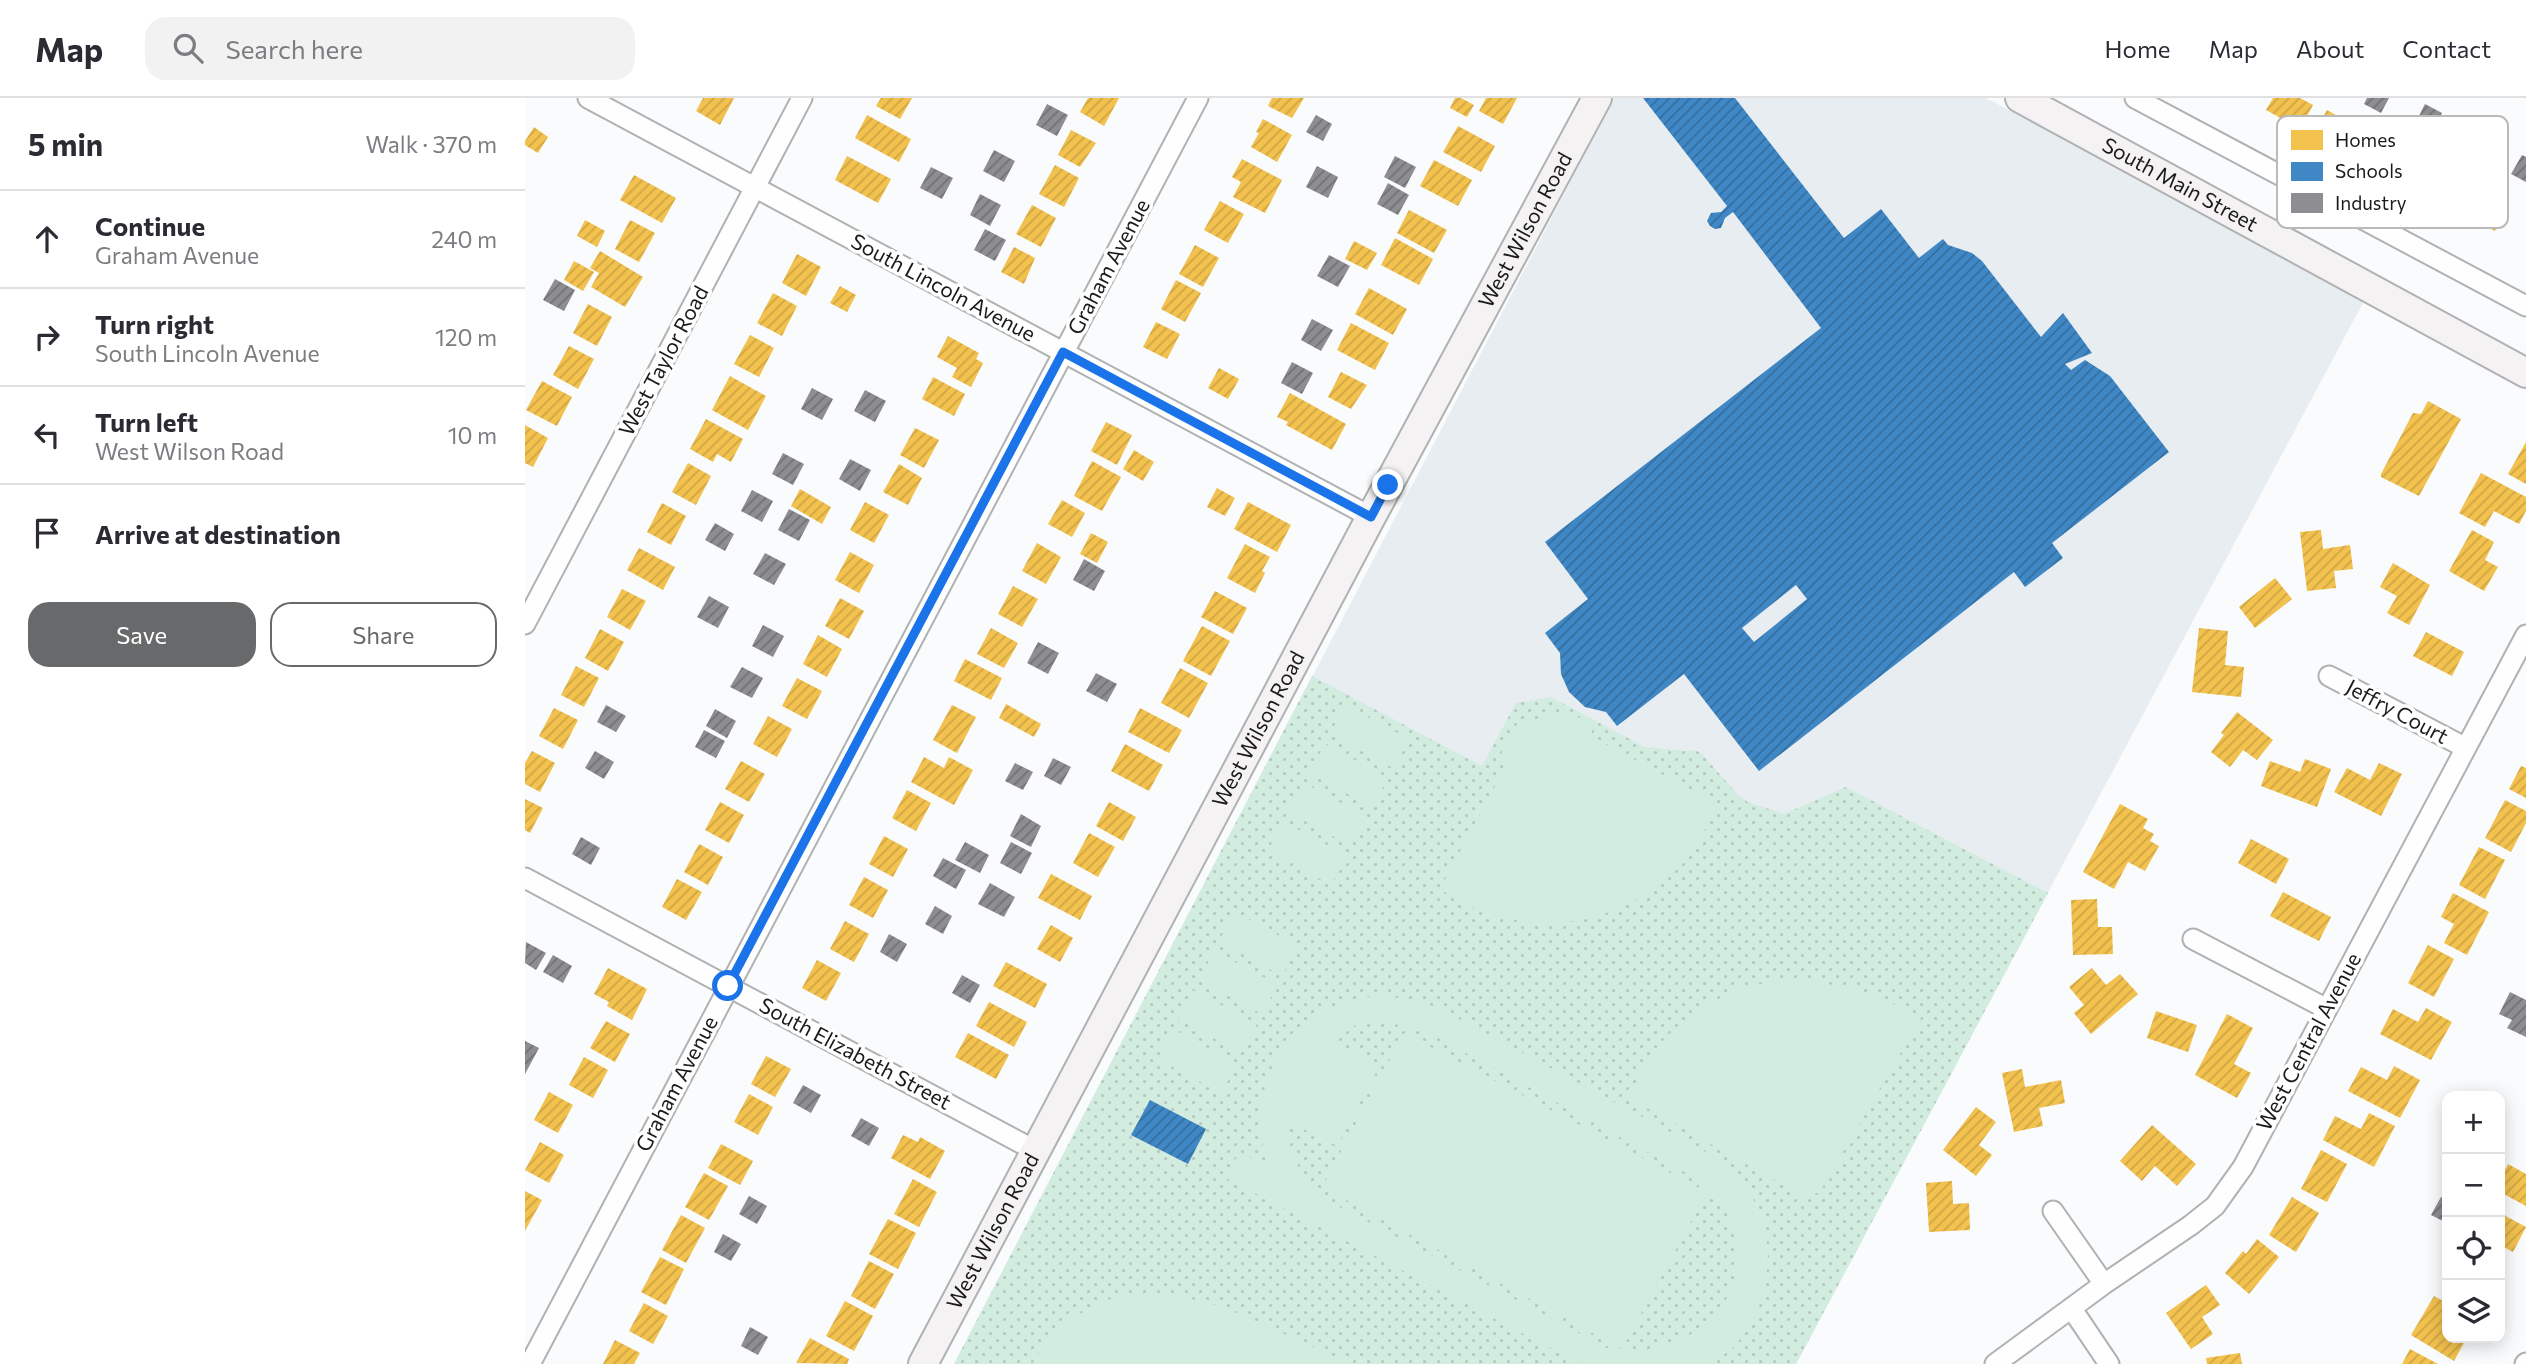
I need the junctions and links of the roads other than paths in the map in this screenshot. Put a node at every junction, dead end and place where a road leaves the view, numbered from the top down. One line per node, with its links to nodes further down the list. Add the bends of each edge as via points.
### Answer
1 (588, 98): 8 (street, South Lincoln Avenue)
2 (803, 98): 8 (street, West Taylor Road)
3 (1198, 98): 11 (street, Graham Avenue)
4 (1597, 98): 13 (street, West Wilson Road)
5 (2020, 98): 12 (street, South Main Street)
6 (2135, 98): 7 (street)
7 (2277, 174)
8 (756, 188): 11 (street, South Lincoln Avenue); 14 (street, West Taylor Road)
9 (2379, 228): 10 (street)
10 (2526, 306)
11 (1063, 352): 13 (street, South Lincoln Avenue); 20 (street, Graham Avenue)
12 (2526, 373)
13 (1371, 517): 22 (street, West Wilson Road)
14 (525, 624)
15 (2526, 635): 17 (street, West Central Avenue)
16 (2329, 676): 17 (street, Jeffry Court)
17 (2466, 748): 21 (street, West Central Avenue)
18 (525, 878): 20 (street, South Elizabeth Street)
19 (2193, 939): 21 (street)
20 (728, 986): 22 (street, South Elizabeth Street); 26 (street, Graham Avenue)
21 (2327, 1009): 24 (street, West Central Avenue, via 2228,1191 2191,1225)
22 (1036, 1151): 27 (street, West Wilson Road)
23 (2053, 1210): 24 (street)
24 (2104, 1284): 25 (street, West Central Avenue)
25 (2072, 1309): 28 (street, West Central Avenue); 29 (street)
26 (530, 1364)
27 (923, 1364)
28 (1995, 1364)
29 (2109, 1364)

